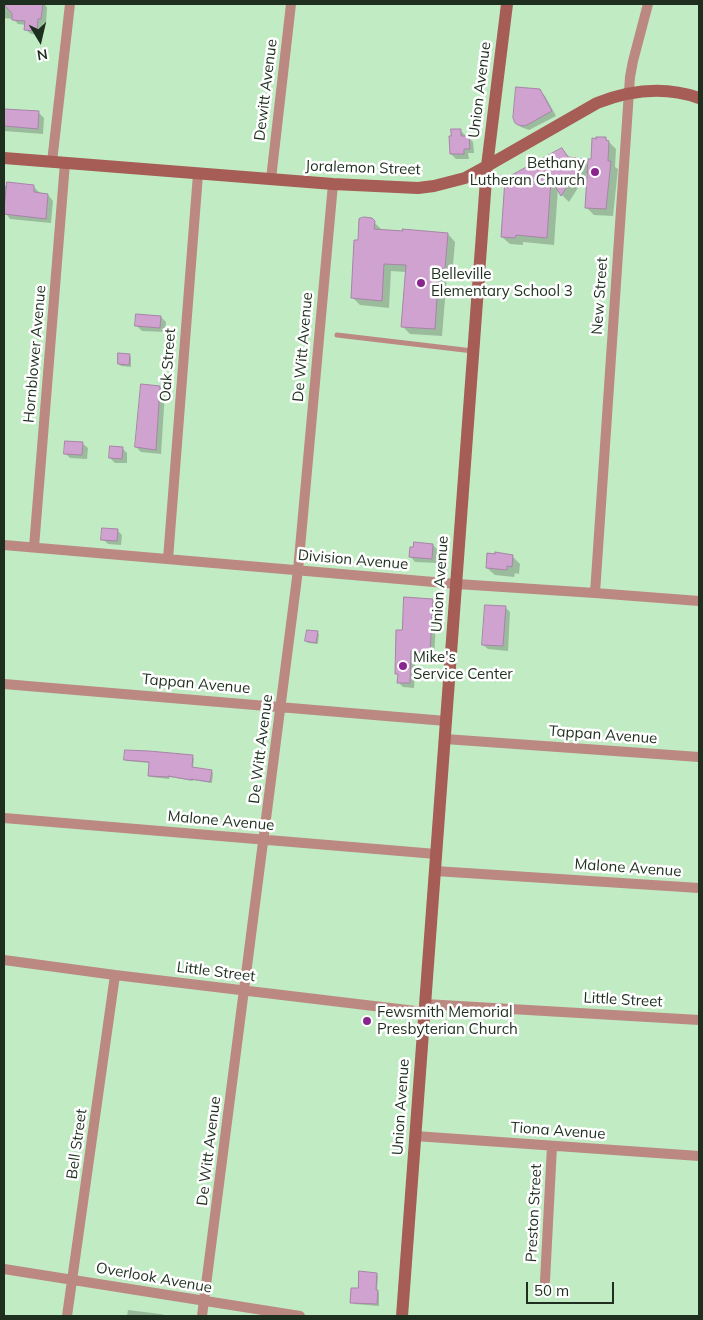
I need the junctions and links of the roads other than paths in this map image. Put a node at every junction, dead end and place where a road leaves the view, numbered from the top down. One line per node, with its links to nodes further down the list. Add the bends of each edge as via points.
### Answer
1 (70, 4): 8 (street)
2 (291, 4): 12 (street, Dewitt Avenue)
3 (507, 4): 10 (street, Union Avenue)
4 (648, 4): 5 (street, New Street, via 633,61)
5 (629, 93): 6 (street, Joralemon Street, via 669,91); 10 (street, Joralemon Street, via 597,104); 21 (street, New Street)
6 (699, 98)
7 (4, 158): 8 (street, Joralemon Street)
8 (52, 162): 9 (street, Joralemon Street)
9 (65, 163): 11 (street, Joralemon Street); 17 (street, Hornblower Avenue)
10 (487, 166): 13 (street, Joralemon Street, via 465,178 418,188); 15 (street, Union Avenue)
11 (198, 174): 12 (street, Joralemon Street); 18 (street, Oak Street)
12 (271, 179): 13 (street, Joralemon Street)
13 (333, 184): 19 (street, De Witt Avenue)
14 (337, 336): 15 (lane)
15 (474, 351): 20 (street, Union Avenue)
16 (4, 544): 17 (street, Division Avenue)
17 (34, 547): 18 (street, Division Avenue)
18 (168, 559): 19 (street, Division Avenue)
19 (298, 570): 20 (street, Division Avenue); 24 (street, De Witt Avenue)
20 (457, 584): 21 (street, Division Avenue); 25 (street, Union Avenue)
21 (594, 593): 22 (street, Division Avenue)
22 (699, 602)
23 (4, 684): 24 (street, Tappan Avenue)
24 (281, 706): 25 (street, Tappan Avenue); 29 (street, De Witt Avenue)
25 (446, 720): 26 (street, Union Avenue)
26 (445, 739): 27 (street, Tappan Avenue); 30 (street, Union Avenue)
27 (699, 757)
28 (4, 818): 29 (street, Malone Avenue)
29 (264, 840): 30 (street, Malone Avenue); 35 (street, De Witt Avenue)
30 (436, 854): 31 (street, Union Avenue)
31 (435, 871): 32 (street, Malone Avenue); 36 (street, Union Avenue)
32 (699, 888)
33 (4, 960): 34 (street, Little Street)
34 (115, 975): 35 (street, Little Street); 42 (street, Bell Street)
35 (245, 990): 36 (street, Little Street); 44 (street, De Witt Avenue)
36 (424, 1008): 37 (street, Little Street); 38 (street, Union Avenue)
37 (699, 1020)
38 (415, 1136): 39 (street, Tiona Avenue); 48 (street, Union Avenue)
39 (552, 1146): 40 (street, Tiona Avenue); 43 (street, Preston Street)
40 (699, 1156)
41 (4, 1268): 42 (street, Overlook Avenue)
42 (73, 1279): 44 (street, Overlook Avenue); 45 (street, Bell Street)
43 (545, 1281)
44 (204, 1302): 46 (street, De Witt Avenue); 47 (street, Overlook Avenue)
45 (67, 1316)
46 (202, 1316)
47 (300, 1316)
48 (402, 1316)

